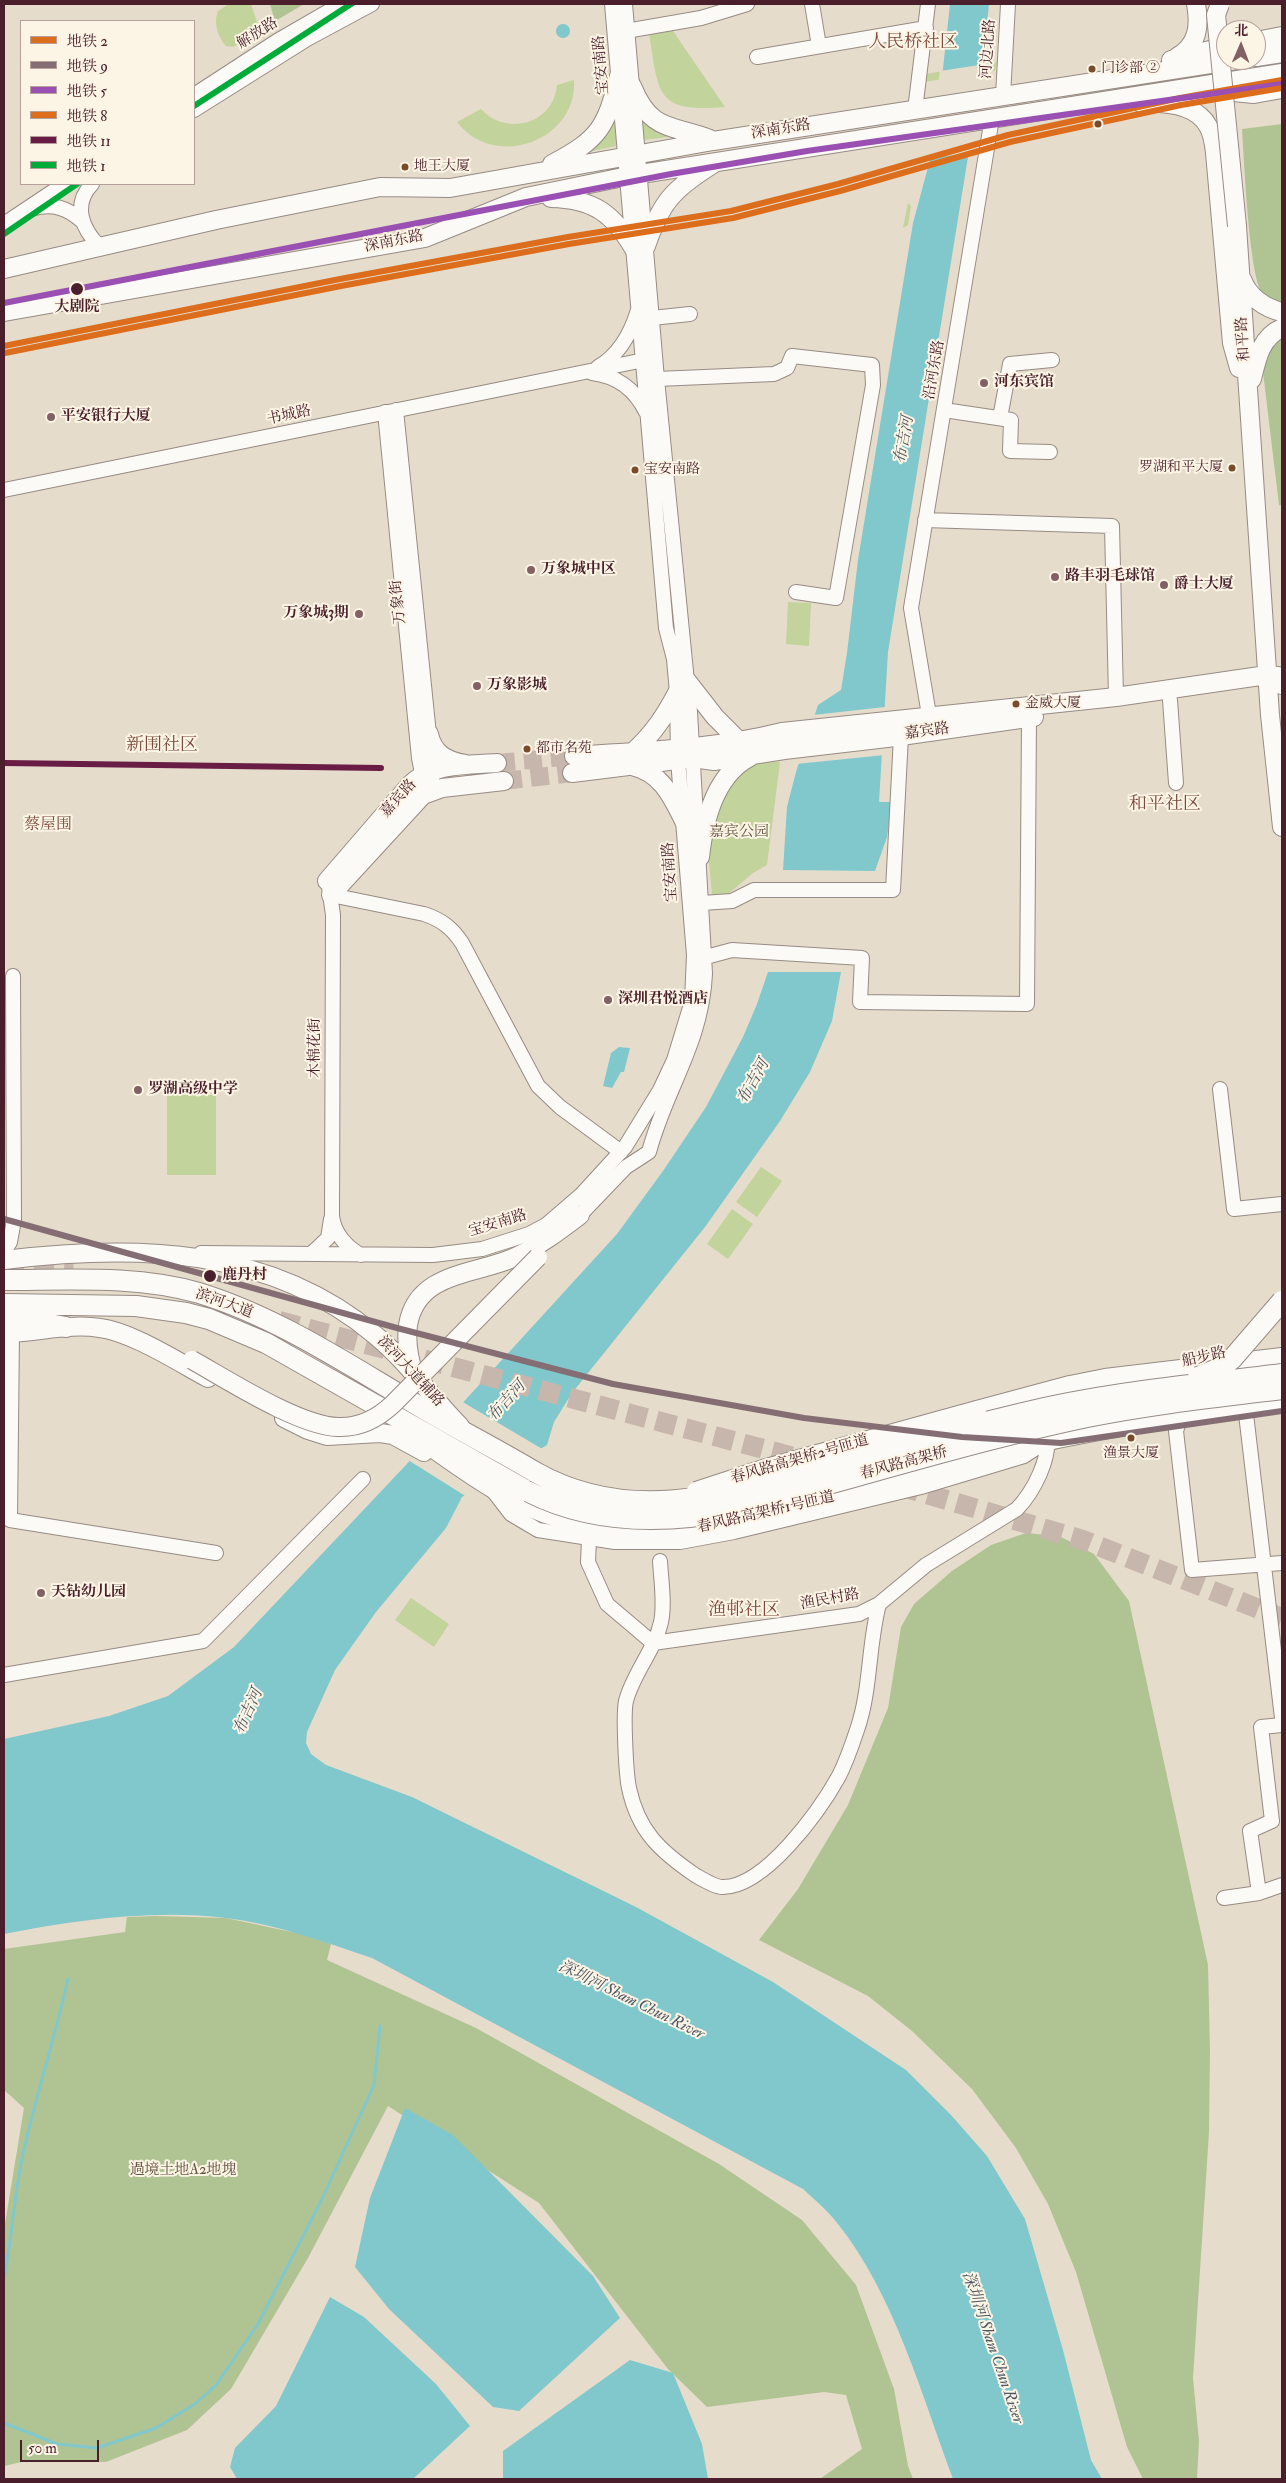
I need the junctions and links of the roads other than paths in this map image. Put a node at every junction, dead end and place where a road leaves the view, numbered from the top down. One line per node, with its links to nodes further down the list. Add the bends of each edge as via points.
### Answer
1 (342, 4): 27 (street, 解放路, via 277,41)
2 (372, 4): 30 (street, 解放路, via 299,44)
3 (612, 4): 24 (street, 宝安南路)
4 (625, 4): 12 (street, 宝安南路)
5 (748, 4): 12 (street, via 701,18)
6 (812, 4): 15 (street)
7 (928, 4): 11 (street)
8 (1008, 4): 28 (street, 河边北路)
9 (1196, 4): 20 (main road, via 1198,20 1194,41)
10 (1220, 4): 47 (main road, 和平路, bridge, via 1216,15)
11 (926, 28): 15 (street); 31 (street)
12 (626, 31): 24 (street, 宝安南路)
13 (1282, 36): 14 (main road)
14 (1266, 39)
15 (819, 46): 19 (street)
16 (1216, 49): 20 (main road)
17 (1282, 53): 18 (main road)
18 (1266, 55)
19 (757, 57)
20 (1172, 60): 23 (main road)
21 (1216, 63): 23 (main road, 深南东路)
22 (1282, 73): 25 (main road, 深南东路)
23 (1115, 80): 28 (main road, 深南东路)
24 (626, 81): 33 (main road, via 642,106 656,120 673,130 696,133); 34 (street, 宝安南路); 36 (main road, via 597,132 574,152)
25 (1184, 88): 26 (main road, via 1254,94); 29 (main road, 深南东路)
26 (1282, 89)
27 (195, 94)
28 (995, 97): 31 (main road, 深南东路)
29 (1084, 104): 32 (main road, 深南东路); 58 (main road, via 1165,104 1190,111 1208,126 1215,153 1232,343)
30 (195, 109)
31 (920, 109): 33 (main road, 深南东路)
32 (988, 119): 35 (main road, 深南东路); 59 (street, 沿河东路)
33 (713, 140): 34 (main road, 深南东路)
34 (632, 154): 36 (main road, 深南东路); 37 (street, 宝安南路)
35 (720, 160): 37 (main road, 深南东路); 45 (main road, via 671,196)
36 (538, 171): 44 (main road, 深南东路, via 450,188 380,187)
37 (634, 175): 40 (main road, 深南东路); 45 (street, 宝安南路)
38 (63, 185): 41 (street)
39 (91, 185): 42 (street, via 82,200)
40 (526, 197): 45 (main road, via 570,199 593,206 617,224); 49 (main road, 深南东路, via 424,238)
41 (27, 210): 42 (street, via 60,207); 43 (street)
42 (82, 222): 44 (street)
43 (4, 224)
44 (100, 247): 46 (main road, 深南东路)
45 (640, 248): 48 (street, 宝安南路); 52 (street, 宝安南路)
46 (4, 269)
47 (1240, 274): 50 (main road, via 1247,290 1260,303); 58 (main road, 和平路)
48 (639, 306): 54 (street, 宝安南路); 56 (street, 书城路, via 630,330 616,352 605,363)
49 (4, 312)
50 (1282, 312)
51 (690, 314): 52 (street)
52 (652, 318): 57 (street, 宝安南路)
53 (1282, 328): 58 (main road, via 1272,333 1261,348)
54 (644, 360): 56 (street, 书城路); 61 (street, 宝安南路)
55 (1052, 360): 62 (street, via 1010,364)
56 (581, 373): 60 (street, 书城路); 61 (street, 书城路, via 606,375 620,382 636,395)
57 (657, 379): 66 (street, via 774,374 787,368 792,356 872,365 873,385 836,598); 68 (street, 宝安南路)
58 (1248, 397): 67 (main road, 和平路)
59 (944, 410): 62 (street); 65 (street, 沿河东路)
60 (391, 411): 64 (street, 书城路); 73 (street, 万象街); 82 (street, 万象街)
61 (649, 418): 68 (street, 宝安南路, via 666,628)
62 (1000, 418): 63 (street, via 1011,420 1010,451)
63 (1050, 452)
64 (4, 490)
65 (925, 520): 69 (street, via 1112,526); 71 (street, 沿河东路, via 910,615)
66 (796, 592)
67 (1275, 684): 69 (main road, 嘉宾路); 70 (main road, 嘉宾路); 84 (main road, 和平路)
68 (682, 687): 75 (main road); 76 (street, 宝安南路); 78 (main road, via 667,714)
69 (1116, 697): 71 (main road, 嘉宾路)
70 (1170, 700): 72 (main road, 嘉宾路); 81 (street)
71 (929, 715): 75 (main road, 嘉宾路, via 782,732)
72 (1029, 718): 74 (main road, 嘉宾路); 88 (street, via 1027,1004 860,1002 862,958 732,950)
73 (429, 734): 82 (street, 万象街); 82 (main road, 嘉宾路, via 435,749 445,758 457,763 489,763)
74 (894, 737): 77 (main road, 嘉宾路); 87 (street, via 893,890 754,890 732,902)
75 (739, 741): 76 (main road, 嘉宾路)
76 (686, 753): 77 (main road, 嘉宾路, via 714,761); 78 (main road, 嘉宾路); 83 (street, 宝安南路); 85 (street, 宝安南路)
77 (752, 756): 85 (main road, via 728,775 711,807 704,823)
78 (631, 759): 79 (main road, 嘉宾路); 83 (main road, via 662,783)
79 (573, 764)
80 (504, 780): 82 (main road, 嘉宾路)
81 (1176, 783)
82 (427, 785): 86 (main road, 嘉宾路)
83 (684, 821): 91 (street, 宝安南路, via 694,955 692,1001 681,1041 664,1082)
84 (1282, 827)
85 (700, 857): 87 (street, 宝安南路)
86 (329, 888): 91 (street, via 435,917 450,928 462,943 538,1086 560,1107); 94 (street, 木棉花街)
87 (702, 902): 88 (street, 宝安南路)
88 (706, 957): 93 (street, 宝安南路, via 703,1002 697,1027 658,1120 649,1152 626,1167)
89 (13, 976): 95 (street, via 14,1220 10,1242)
90 (1220, 1089): 92 (street, via 1234,1209)
91 (621, 1152): 98 (street, 宝安南路, via 573,1203 529,1234 482,1249 457,1253)
92 (1282, 1204)
93 (580, 1215): 105 (main road, bridge, via 393,1404 382,1414 356,1425 340,1427 312,1422 144,1335); 115 (main road, via 523,1253 489,1267 445,1278 420,1297 410,1316 408,1351)
94 (332, 1216): 97 (street, 木棉花街, via 328,1238); 98 (street, 木棉花街, via 334,1228 348,1246)
95 (4, 1251)
96 (175, 1253): 97 (street, 宝安南路); 99 (main road, 滨河大道辅路, via 76,1253); 115 (main road, 滨河大道辅路, via 238,1265 297,1285 324,1299 376,1335)
97 (310, 1254): 98 (street, 宝安南路)
98 (361, 1255)
99 (4, 1260)
100 (4, 1280): 115 (highway, 滨河大道, via 126,1281 198,1293 269,1321)
101 (1282, 1301): 111 (highway, bridge, via 1240,1351 1222,1367)
102 (4, 1304): 120 (highway, 滨河大道, via 102,1304 186,1313 236,1329 266,1343 365,1398)
103 (7, 1327): 104 (highway); 127 (street, via 10,1520)
104 (66, 1327): 105 (main road)
105 (99, 1328): 120 (main road, via 137,1341 316,1433 338,1436)
106 (1282, 1345): 110 (main road, 船步路, via 1224,1353)
107 (1282, 1357): 108 (main road, 船步路)
108 (1204, 1366): 110 (main road, 船步路); 116 (main road, via 1190,1376 1187,1392 1195,1406)
109 (1282, 1374): 111 (highway, 春风路高架桥, bridge)
110 (1126, 1375): 113 (main road, 船步路)
111 (1156, 1388): 124 (highway, 春风路高架桥, bridge, via 1024,1413 724,1494)
112 (1282, 1389): 120 (highway, 春风路高架桥, bridge, via 1086,1417 697,1518 648,1520 605,1516 560,1506)
113 (1042, 1393): 122 (street, 渔民村路); 124 (main road, 春风路高架桥2号匝道, bridge, via 763,1469 688,1493)
114 (1282, 1400): 116 (main road)
115 (426, 1402): 121 (highway, 滨河大道)
116 (1208, 1410): 119 (main road)
117 (1282, 1410): 118 (main road)
118 (1246, 1414): 119 (main road, via 1211,1418); 130 (street)
119 (1181, 1416): 122 (main road); 130 (street, via 1176,1431 1192,1570)
120 (400, 1428): 125 (main road, 春风路高架桥1号匝道, via 490,1489)
121 (466, 1432): 124 (highway, 春风路高架桥, bridge, via 536,1472 584,1494)
122 (1048, 1440): 125 (main road, 春风路高架桥1号匝道, via 796,1508 707,1528 644,1532); 126 (street, via 1024,1456 968,1474 713,1537 664,1543); 131 (street, 渔民村路, via 1042,1467 1028,1496 1017,1509 926,1565)
123 (363, 1479): 133 (street, via 203,1641)
124 (644, 1502)
125 (572, 1530): 126 (street)
126 (589, 1539): 132 (street, via 588,1562 607,1604)
127 (216, 1554)
128 (660, 1561): 132 (street, via 661,1621)
129 (1282, 1562): 130 (street)
130 (1264, 1564): 134 (street)
131 (879, 1604): 132 (street, 渔民村路, via 846,1616); 132 (street, via 858,1729 839,1776 795,1838 764,1871 739,1884 721,1888 672,1860 649,1837 640,1824 628,1787 626,1702)
132 (653, 1643)
133 (4, 1675)
134 (1282, 1718)
135 (1282, 1725): 137 (street, via 1261,1727 1272,1821 1250,1830)
136 (1282, 1885): 137 (street)
137 (1259, 1893): 138 (street)
138 (1224, 1898)

